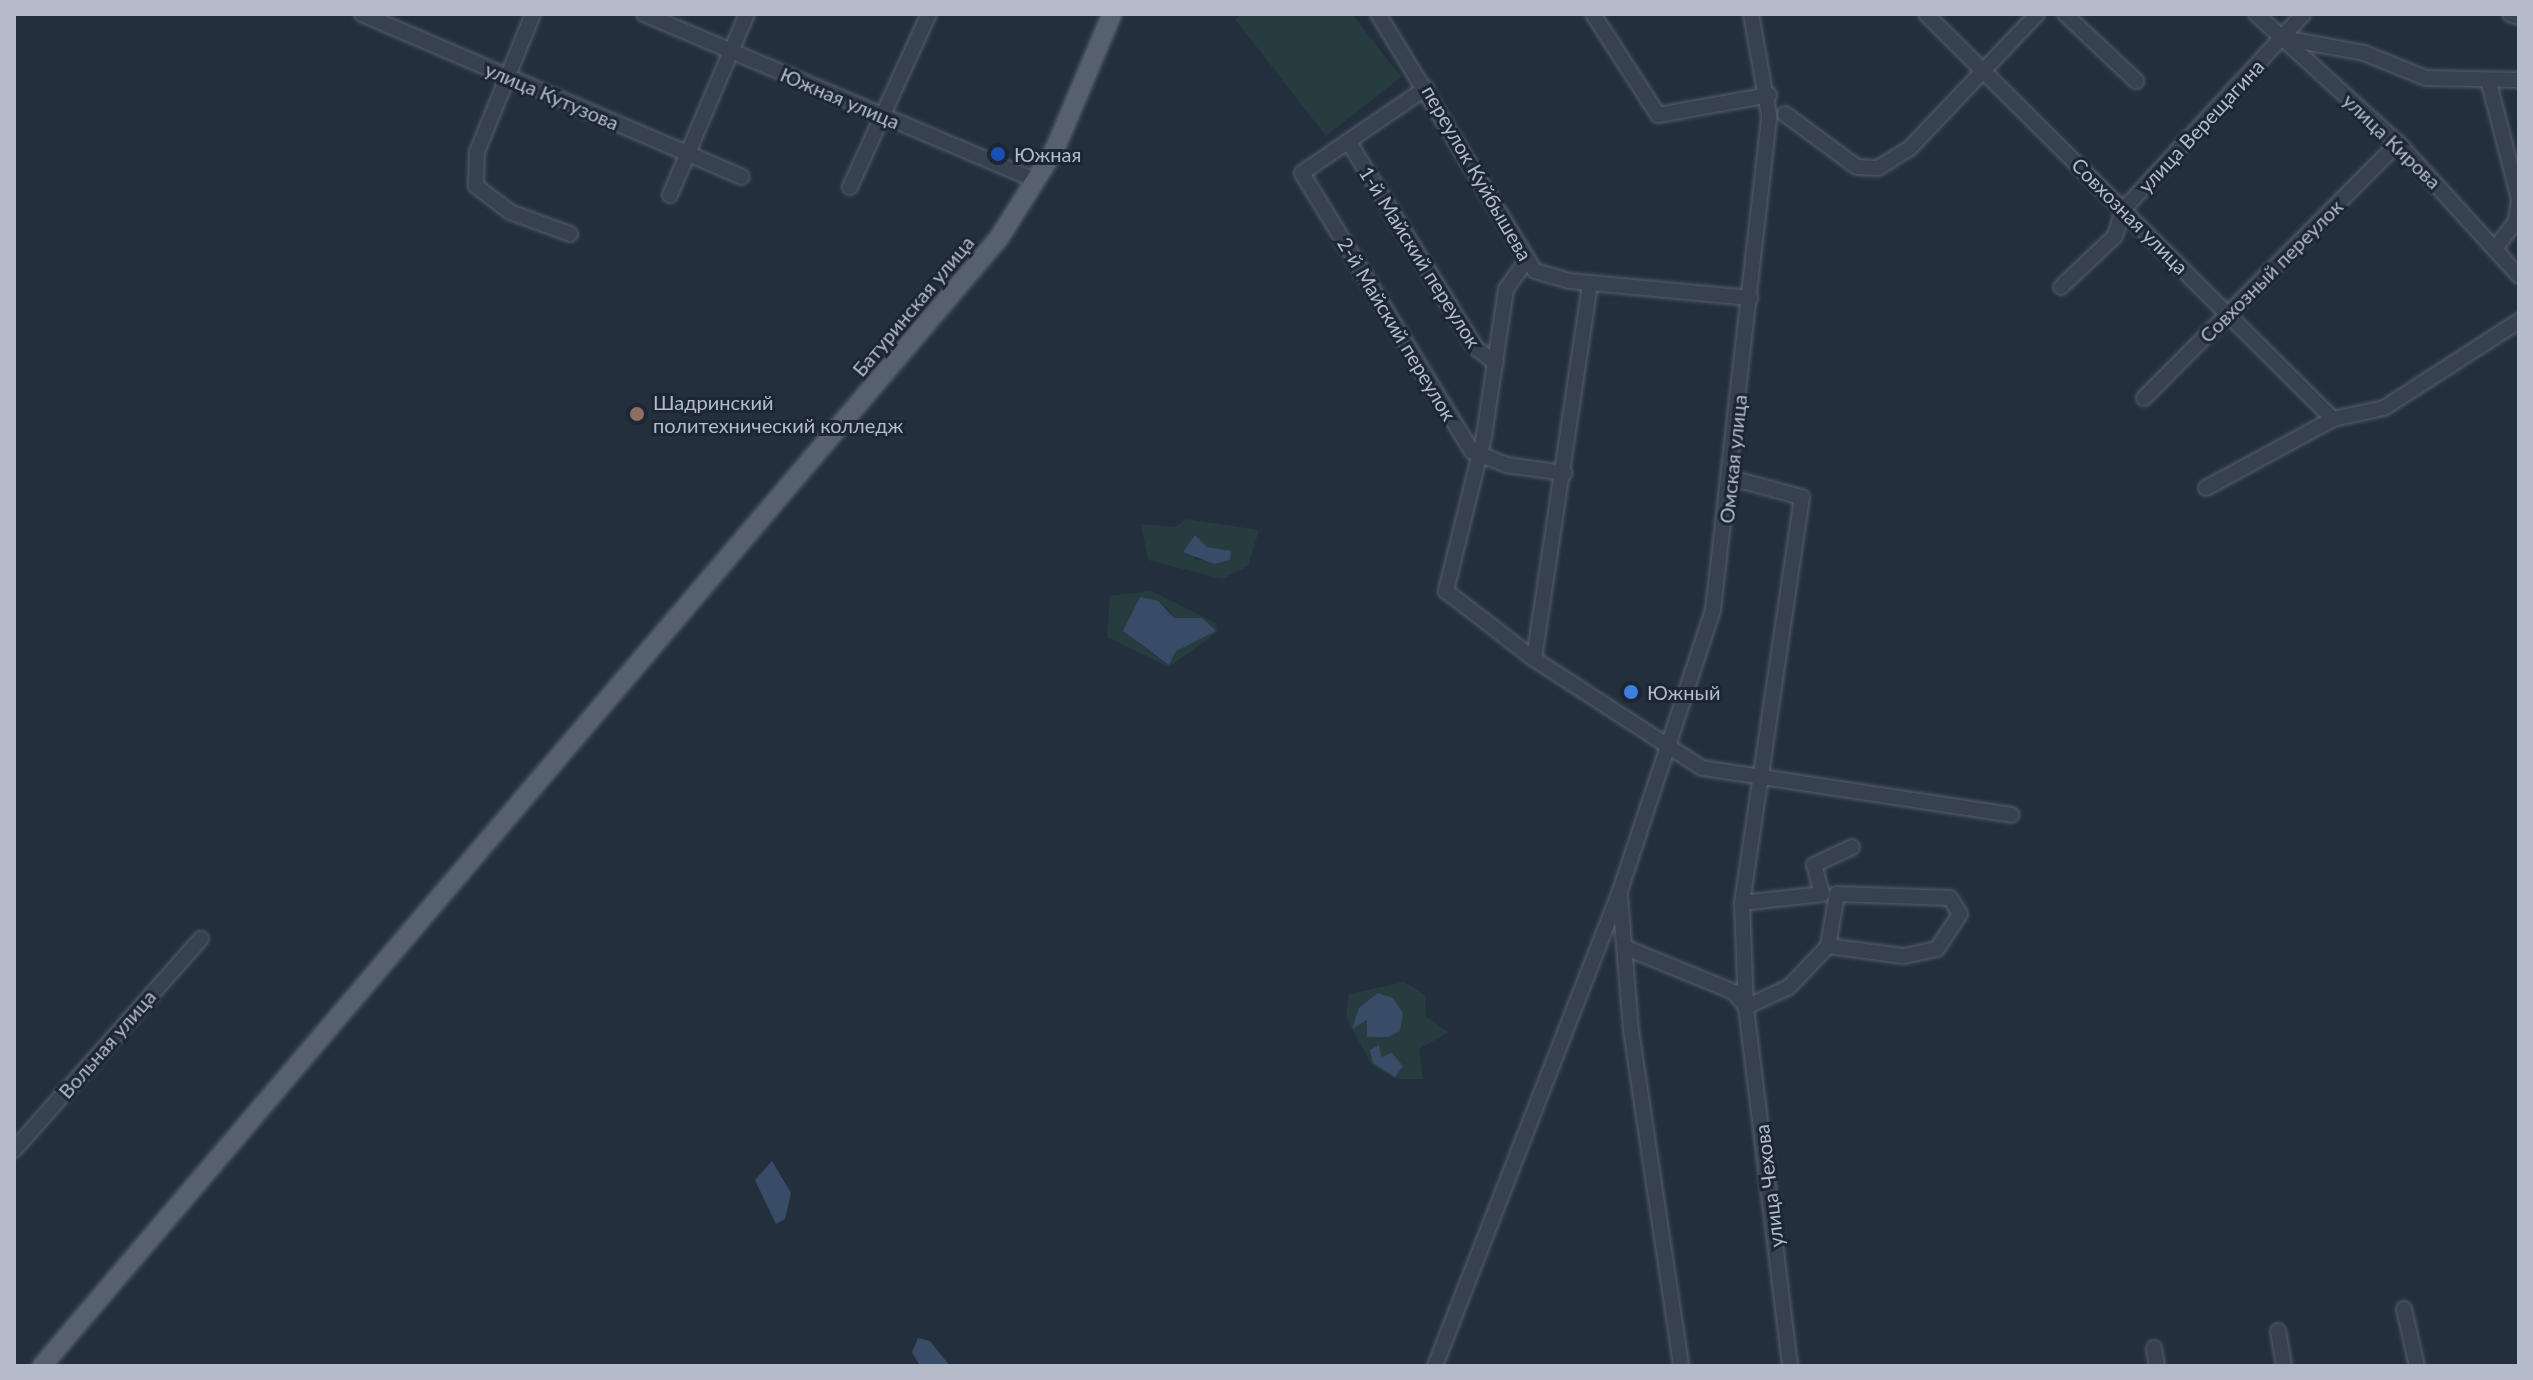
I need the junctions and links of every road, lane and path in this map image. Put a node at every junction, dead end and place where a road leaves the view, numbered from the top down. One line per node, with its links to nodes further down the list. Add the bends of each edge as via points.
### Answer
1 (362, 14): 20 (street, улица Кутузова)
2 (533, 14): 20 (street)
3 (644, 14): 18 (street, Южная улица)
4 (747, 14): 18 (street)
5 (929, 14): 27 (street)
6 (1112, 14): 32 (main road, Батуринская улица)
7 (1378, 14): 24 (street, переулок Куйбышева)
8 (1593, 14): 25 (street, via 1664,118)
9 (1751, 14): 25 (street, Омская улица)
10 (1926, 14): 19 (street, Совхозная улица)
11 (2037, 14): 19 (street)
12 (2065, 14): 22 (street)
13 (2256, 14): 17 (street, улица Кирова)
14 (2303, 14): 17 (street, улица Верещагина)
15 (2510, 14): 16 (street)
16 (2519, 17)
17 (2283, 38): 23 (street, via 2364,53 2426,78); 28 (street, улица Кирова); 35 (street, улица Верещагина)
18 (731, 51): 27 (street, Южная улица); 30 (street)
19 (1982, 70): 26 (street, via 1909,149 1878,168 1857,167); 35 (street, Совхозная улица)
20 (507, 77): 30 (street, улица Кутузова); 36 (street, via 477,152 476,186 510,212)
21 (2519, 80): 23 (street)
22 (2136, 81)
23 (2489, 83): 37 (street, via 2519,199 2516,221)
24 (1426, 88): 29 (street, 2-й Майский переулок); 38 (street, переулок Куйбышева)
25 (1769, 95): 42 (street, Омская улица)
26 (1785, 114)
27 (886, 117): 32 (street, Южная улица); 33 (street)
28 (2398, 143): 37 (street, улица Кирова); 43 (street, Совхозный переулок)
29 (1350, 144): 45 (street, 1-й Майский переулок, via 1476,348); 48 (street, 2-й Майский переулок, via 1302,173 1372,278 1449,418)
30 (688, 153): 31 (street, улица Кутузова); 34 (street)
31 (742, 177)
32 (1037, 181): 67 (main road, Батуринская улица, via 999,238)
33 (850, 187)
34 (670, 195)
35 (2123, 210): 41 (street, улица Верещагина, via 2115,236); 43 (street, Совхозная улица)
36 (570, 234)
37 (2496, 248): 39 (street, улица Кирова)
38 (1527, 260): 40 (street, переулок Куйбышева, via 1547,277); 45 (street, via 1506,289)
39 (2519, 276)
40 (1590, 283): 42 (street, переулок Куйбышева); 49 (street)
41 (2061, 287)
42 (1750, 298): 50 (street, Омская улица)
43 (2228, 314): 46 (street, Совхозный переулок); 47 (street, Совхозная улица)
44 (2519, 321): 47 (street, via 2384,408)
45 (1496, 363): 48 (street)
46 (2144, 398)
47 (2333, 419): 51 (street)
48 (1479, 454): 49 (street); 52 (street, via 1446,591)
49 (1564, 473): 52 (street)
50 (1731, 478): 53 (street, Омская улица, via 1713,610); 54 (street, улица Чехова, via 1802,497)
51 (2206, 488)
52 (1534, 659): 53 (street)
53 (1670, 742): 54 (street, via 1702,768); 57 (street, Омская улица)
54 (1761, 782): 55 (street); 58 (street, улица Чехова)
55 (2011, 815)
56 (1852, 847): 58 (street, via 1814,865 1822,894)
57 (1620, 891): 61 (street); 68 (street, Омская улица)
58 (1742, 903): 62 (street, улица Чехова)
59 (201, 939): 63 (street, Вольная улица)
60 (1828, 946): 60 (street, via 1837,894 1950,898 1960,914 1937,949 1903,956); 62 (street, via 1789,987)
61 (1624, 947): 62 (street, via 1734,992); 69 (street)
62 (1746, 1007): 70 (street, улица Чехова)
63 (14, 1150)
64 (2404, 1309): 73 (street)
65 (2278, 1331): 72 (street)
66 (2154, 1348): 71 (street)
67 (42, 1366)
68 (1435, 1366)
69 (1681, 1366)
70 (1790, 1366)
71 (2157, 1366)
72 (2284, 1366)
73 (2417, 1366)

